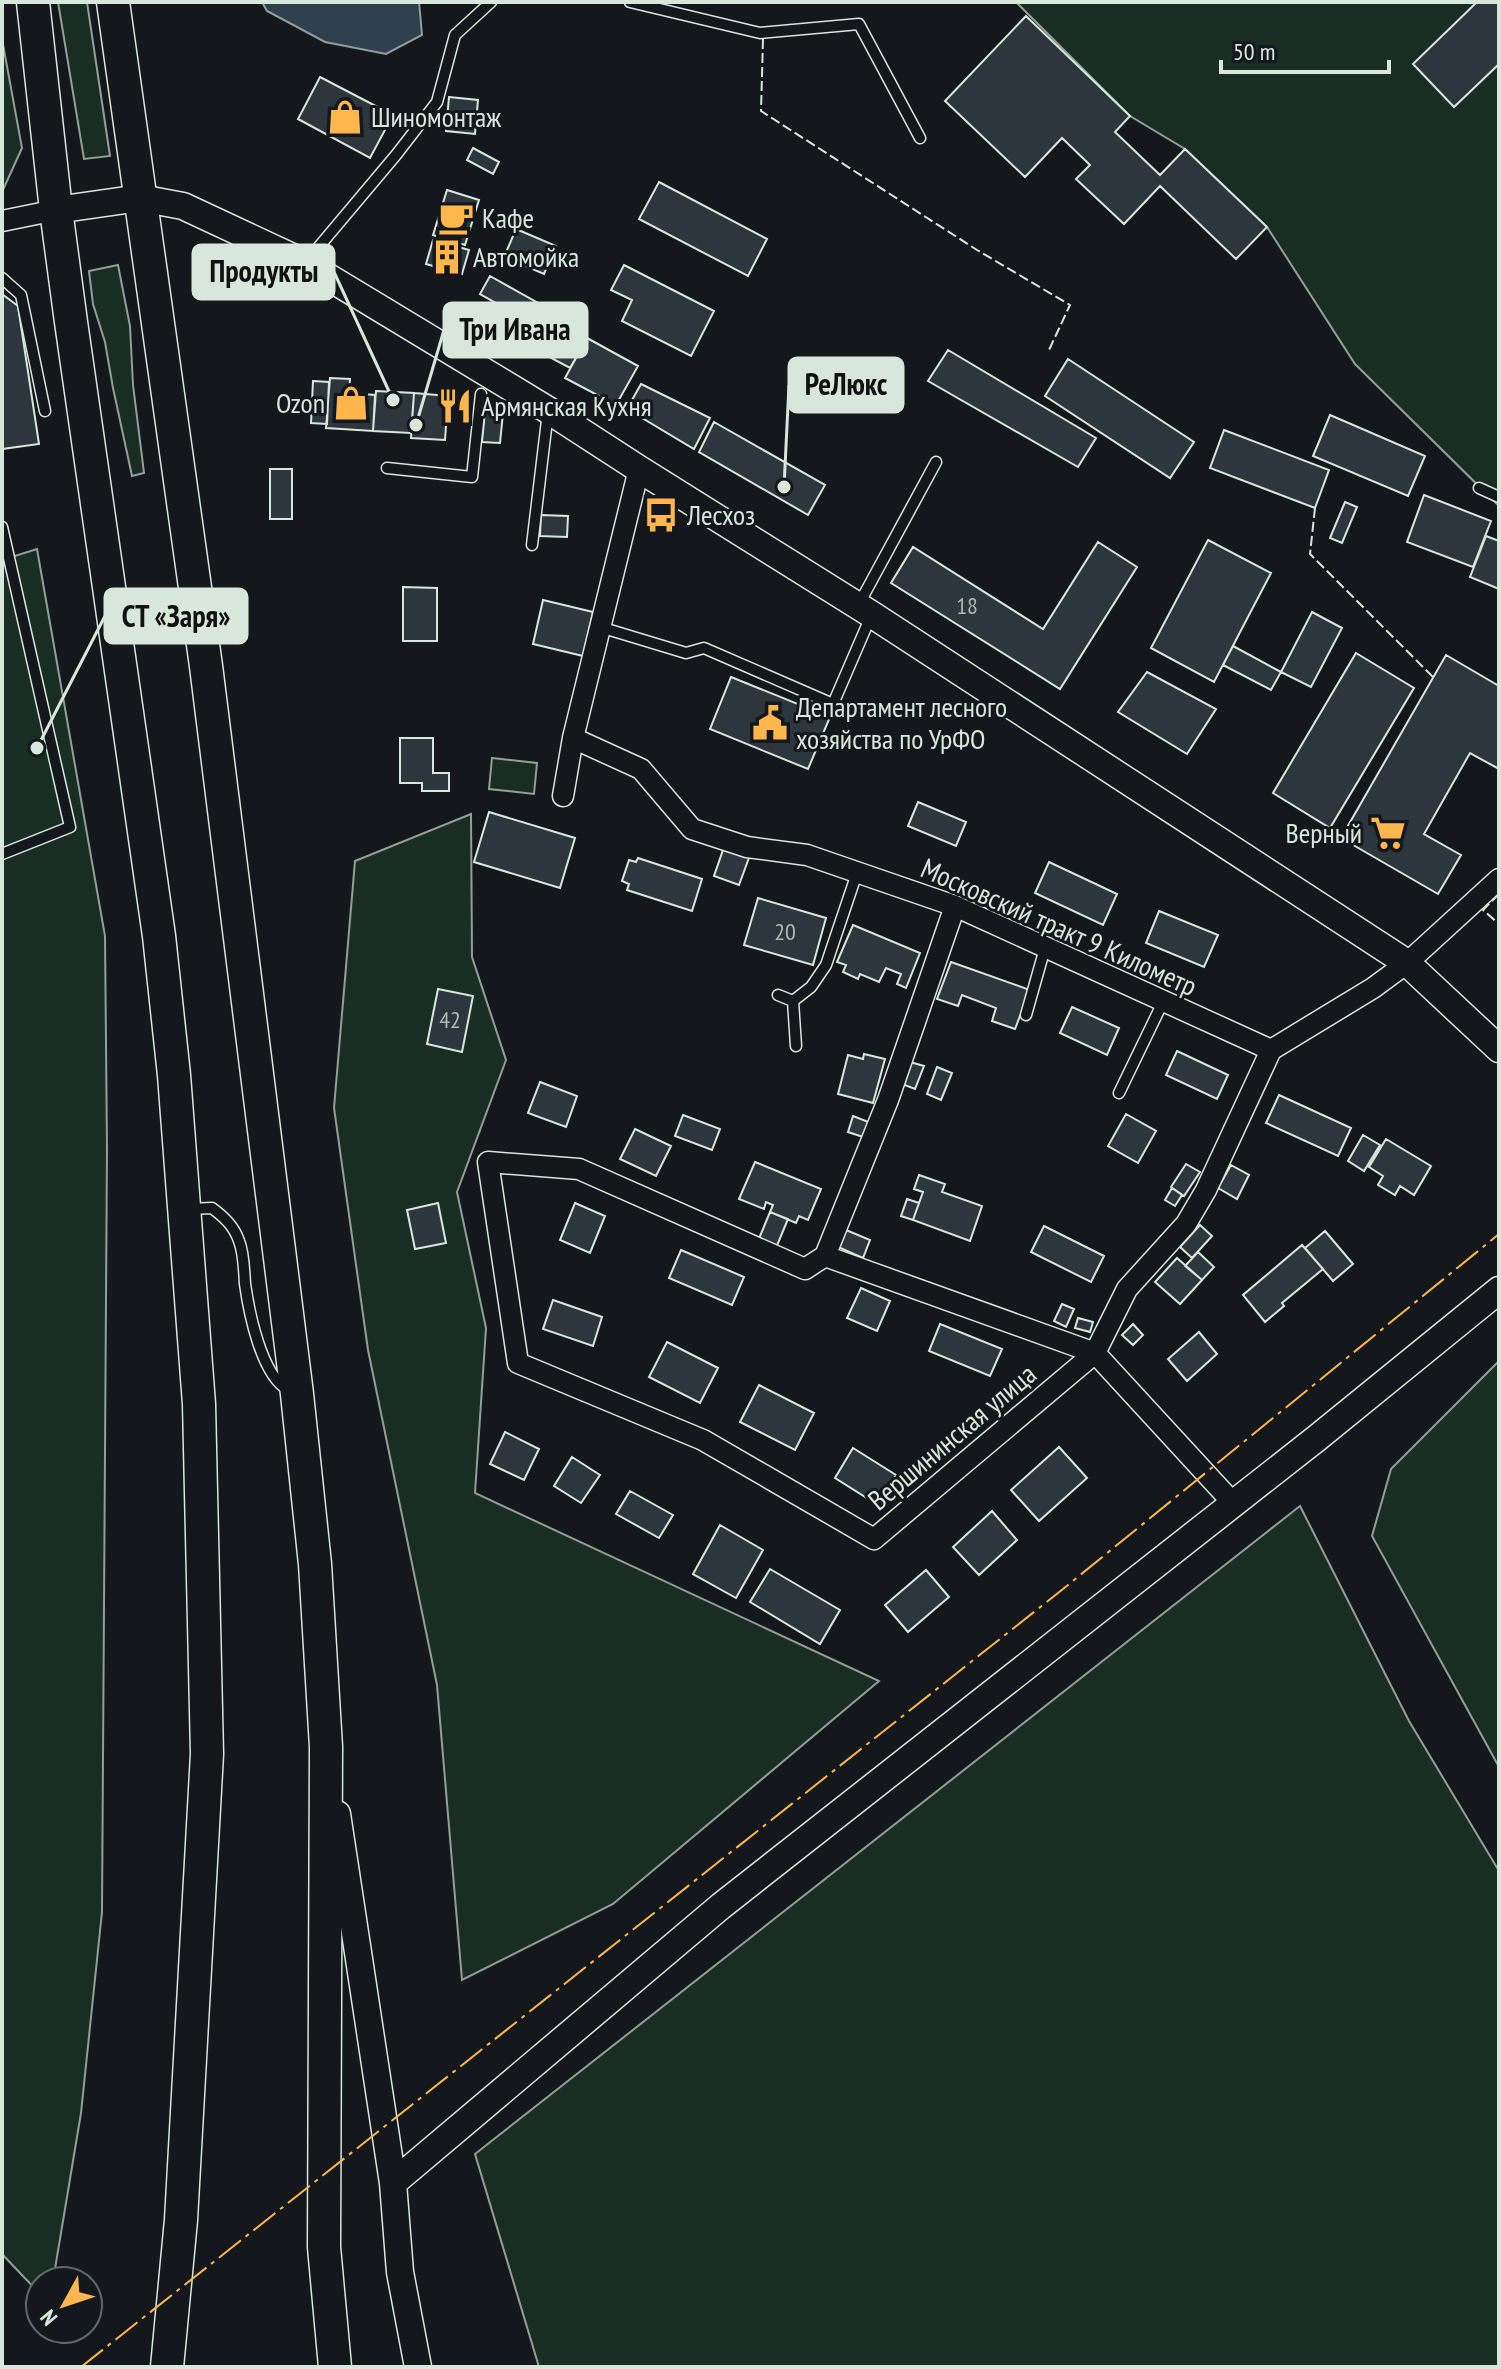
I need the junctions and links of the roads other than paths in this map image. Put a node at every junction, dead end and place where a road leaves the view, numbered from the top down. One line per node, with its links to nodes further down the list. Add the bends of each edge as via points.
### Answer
1 (33, 2): 7 (main road)
2 (113, 2): 6 (main road)
3 (491, 2): 9 (lane, via 455,35 437,102)
4 (630, 2): 5 (lane, via 760,33 859,24)
5 (920, 138)
6 (140, 198): 7 (street); 9 (street, via 183,206); 43 (main road, via 206,666)
7 (56, 210): 8 (street); 39 (main road, via 159,936)
8 (2, 221)
9 (305, 263): 12 (street)
10 (2, 278): 13 (lane, via 21,295)
11 (481, 394): 15 (lane, via 472,477)
12 (548, 410): 16 (street); 20 (lane)
13 (45, 411)
14 (936, 462): 21 (lane)
15 (387, 468)
16 (639, 469): 21 (street); 22 (street)
17 (1479, 488): 18 (lane)
18 (1499, 497)
19 (2, 527): 25 (lane, via 70,827)
20 (532, 545)
21 (865, 610): 22 (lane, via 833,704 704,648 686,653); 30 (street)
22 (600, 627): 23 (street)
23 (573, 738): 24 (street); 26 (street, Московский тракт 9 Километр, via 641,769 692,829 747,847 807,855)
24 (563, 796)
25 (2, 854)
26 (857, 873): 28 (street, Московский тракт 9 Километр); 32 (lane, via 826,965)
27 (1499, 879): 30 (street)
28 (955, 906): 29 (street, Московский тракт 9 Километр); 40 (street, via 888,1100)
29 (1045, 948): 33 (street, Московский тракт 9 Километр); 34 (lane)
30 (1407, 963): 36 (street); 37 (street)
31 (778, 995): 32 (lane)
32 (793, 1001): 35 (lane)
33 (1163, 1002): 37 (street, Московский тракт 9 Километр); 38 (lane)
34 (1026, 1015)
35 (796, 1046)
36 (1499, 1049)
37 (1271, 1050): 42 (street, Вершининская улица, via 1206,1190 1186,1224 1127,1289)
38 (1119, 1093)
39 (184, 1210): 43 (lane, via 212,1208 227,1219 240,1242 248,1308 268,1365 281,1386); 47 (main road, via 199,1404 207,1754 181,2220)
40 (825, 1256): 42 (street); 42 (street, Вершининская улица, via 805,1269 579,1169 488,1162 518,1363 703,1440 874,1539)
41 (1499, 1290): 44 (street)
42 (1095, 1353): 44 (street)
43 (297, 1394): 45 (main road, via 315,1564)
44 (1233, 1503): 46 (street, via 721,1906)
45 (326, 1747): 46 (street); 48 (main road, via 324,2247)
46 (393, 2183): 49 (street, via 400,2272)
47 (167, 2367)
48 (335, 2367)
49 (418, 2367)

